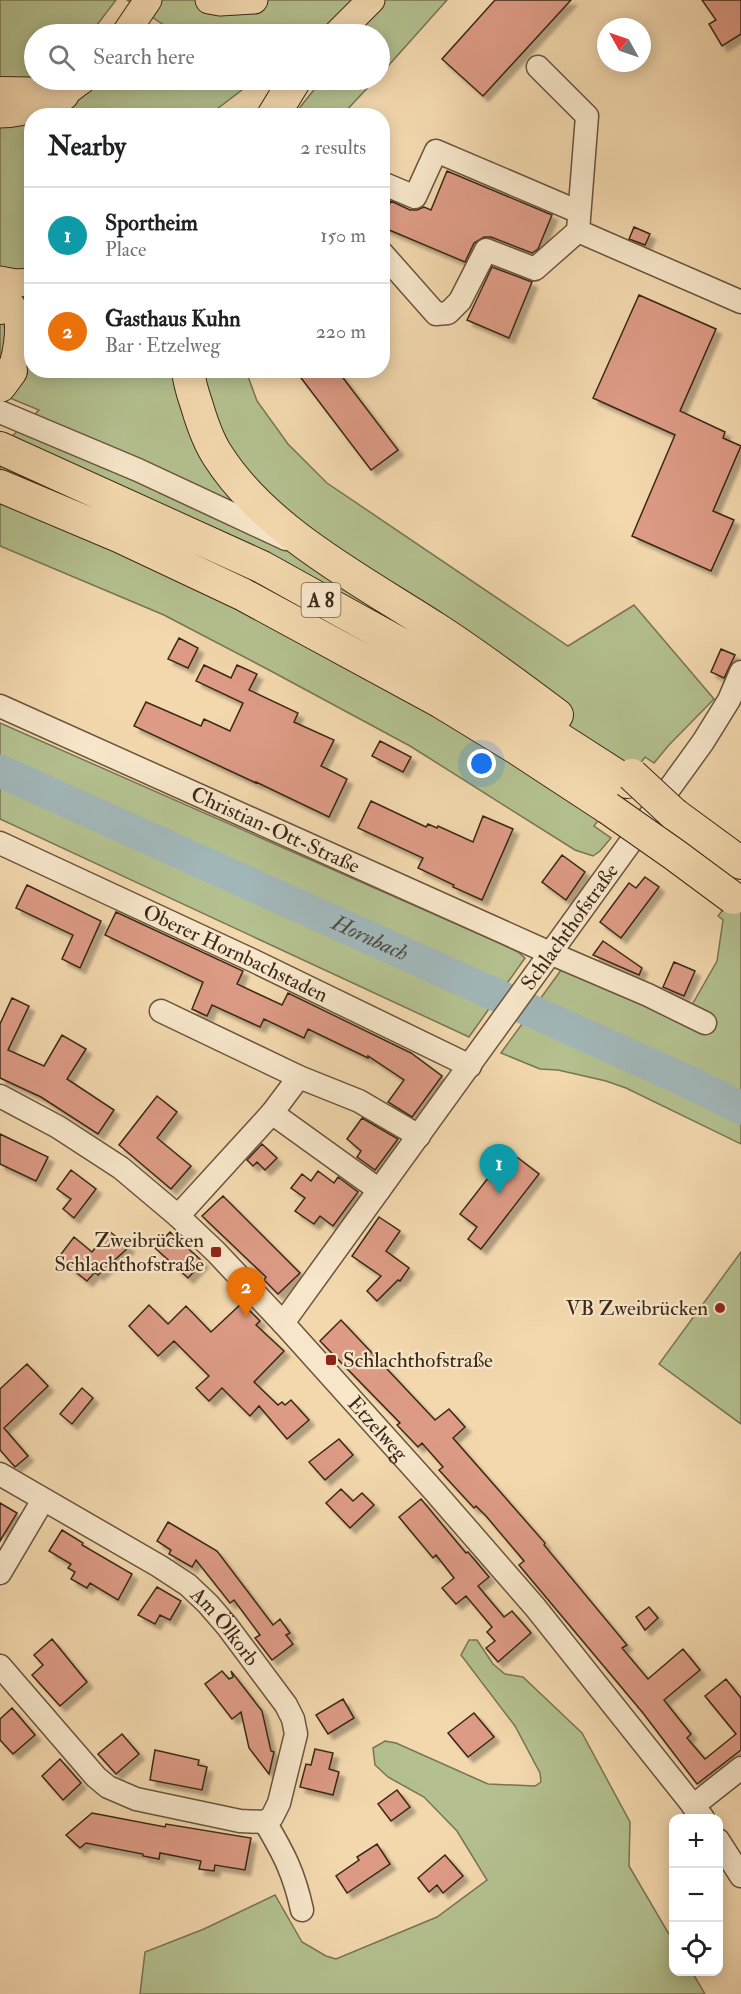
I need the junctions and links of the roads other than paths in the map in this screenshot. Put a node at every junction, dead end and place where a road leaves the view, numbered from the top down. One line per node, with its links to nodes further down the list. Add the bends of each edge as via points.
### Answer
1 (209, 0): 2 (main road)
2 (254, 0)
3 (371, 0): 6 (main road)
4 (145, 5): 5 (main road)
5 (132, 24)
6 (347, 24)
7 (538, 67): 19 (street, via 587,116)
8 (36, 90): 12 (highway)
9 (67, 90): 13 (main road)
10 (283, 90): 14 (main road)
11 (288, 90): 15 (highway)
12 (0, 93)
13 (34, 108)
14 (264, 108)
15 (278, 108)
16 (24, 110): 17 (main road)
17 (0, 114)
18 (390, 186): 19 (street, via 415,196 436,151)
19 (579, 221): 20 (street, via 535,269 486,250 460,301 448,313 436,314); 22 (street)
20 (390, 262)
21 (12, 292): 23 (main road, via 17,318)
22 (741, 302)
23 (14, 369)
24 (189, 378): 28 (highway, via 204,429 238,485 271,517)
25 (0, 412): 28 (street, via 148,475)
26 (0, 448): 32 (highway, A 8, via 262,567 453,673)
27 (0, 486): 35 (highway, A 8, bridge, via 242,594 441,702 608,808)
28 (329, 560): 32 (highway, via 472,652 578,731)
29 (741, 672): 30 (street, Schlachthofstraße)
30 (735, 704): 36 (street, Schlachthofstraße, via 702,742)
31 (0, 706): 36 (street, Christian-Ott-Straße)
32 (629, 778): 34 (highway, bridge)
33 (0, 843): 39 (street, Oberer Hornbachstaden)
34 (741, 863)
35 (737, 901)
36 (545, 960): 38 (street, Christian-Ott-Straße, via 648,994); 39 (street, Schlachthofstraße)
37 (161, 1011): 40 (street)
38 (705, 1023)
39 (470, 1066): 43 (street, Schlachthofstraße)
40 (299, 1077): 42 (street); 43 (street, via 359,1101)
41 (0, 1096): 45 (street, Etzelweg, via 81,1141 121,1168)
42 (272, 1113): 44 (street); 45 (street)
43 (419, 1136): 44 (street, Schlachthofstraße)
44 (380, 1190): 46 (street, Schlachthofstraße)
45 (178, 1216): 46 (street, Etzelweg)
46 (283, 1323): 52 (street, Etzelweg, via 535,1607)
47 (0, 1474): 48 (street, Am Ölkorb)
48 (43, 1500): 49 (street); 53 (street, Am Ölkorb, via 188,1585 227,1626 286,1705 296,1734 279,1803)
49 (0, 1573)
50 (0, 1666): 53 (street, via 108,1787 136,1799 240,1821)
51 (741, 1768): 52 (street)
52 (698, 1812)
53 (265, 1822): 56 (street, via 288,1863)
54 (723, 1848): 55 (street)
55 (741, 1876)
56 (302, 1910)

